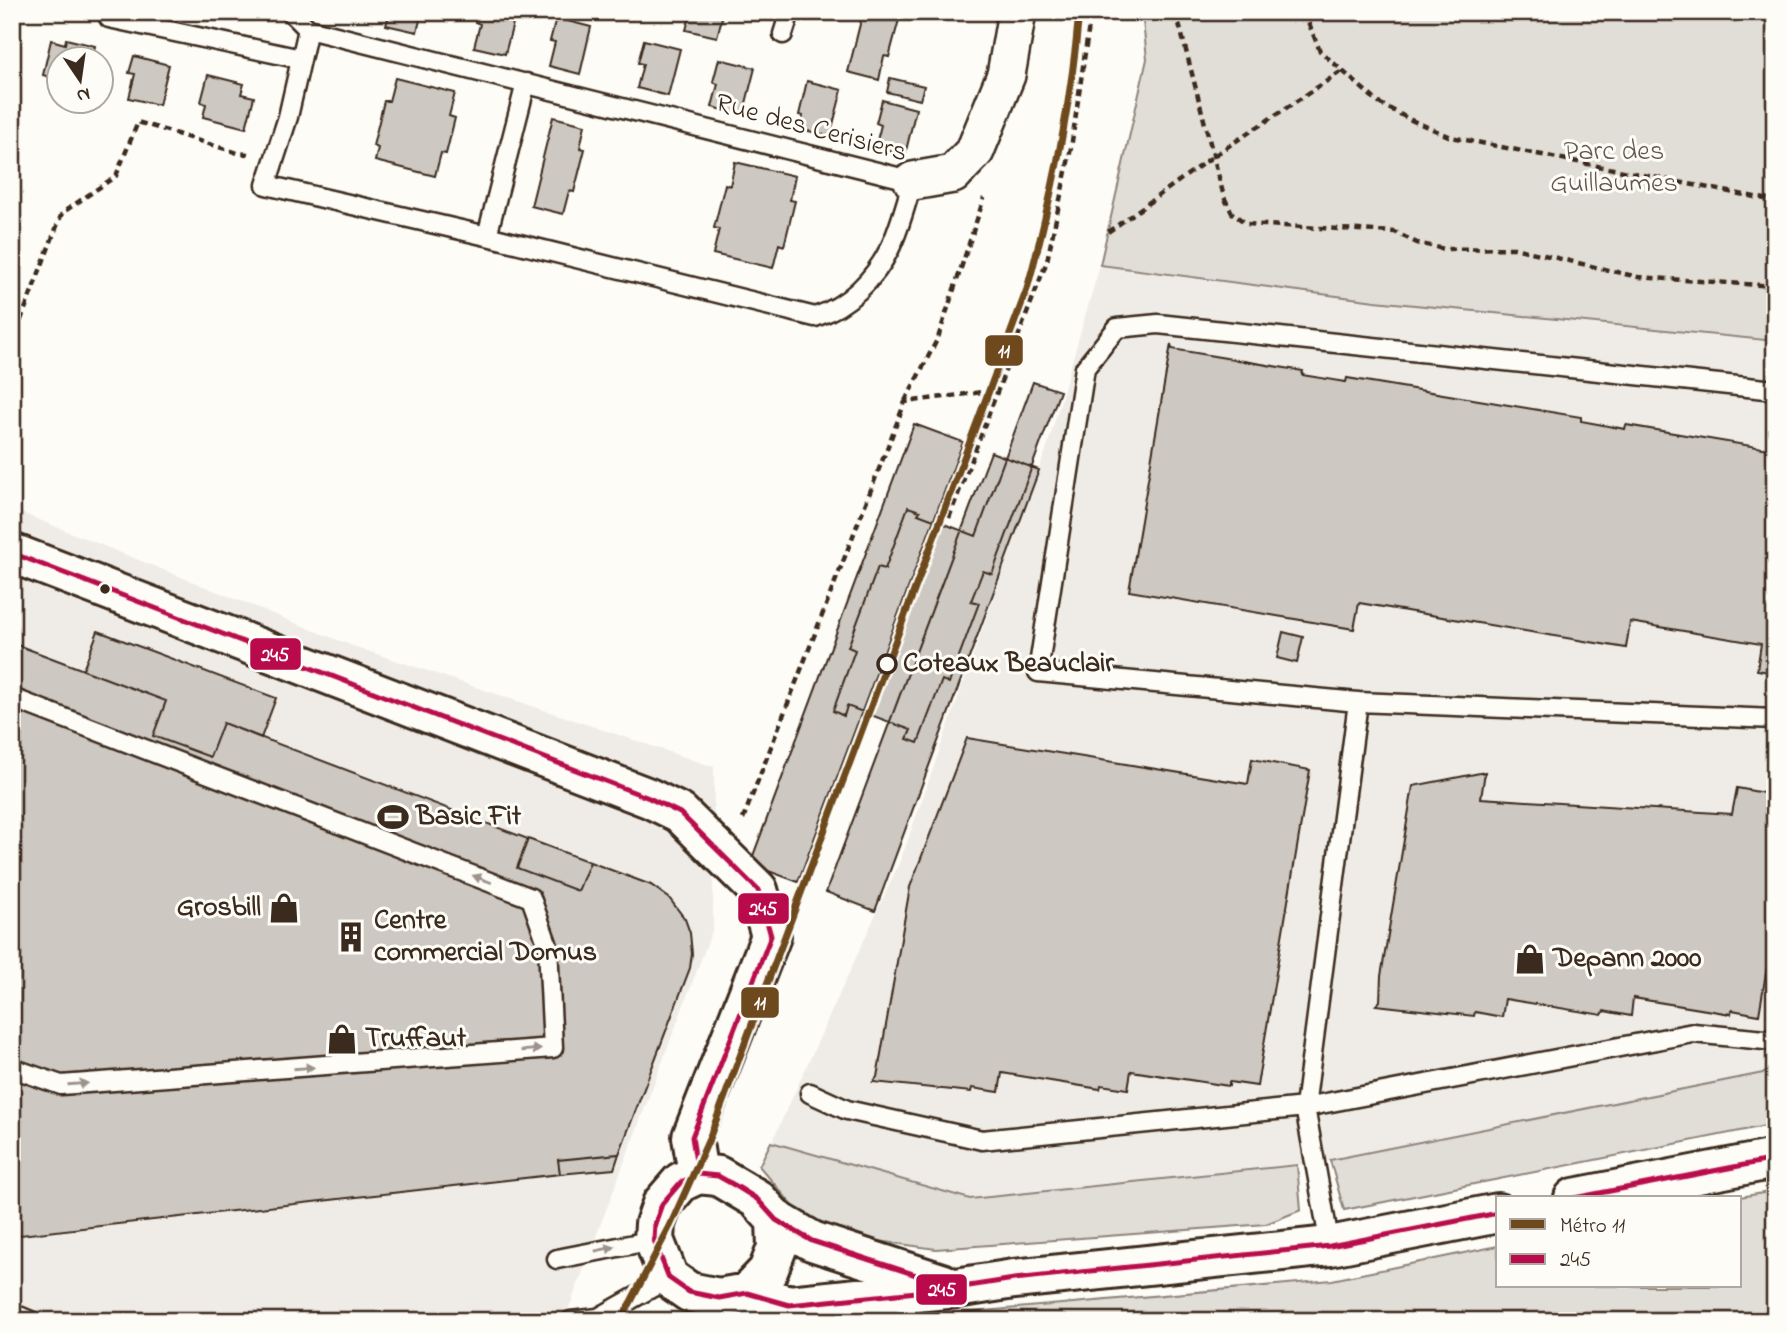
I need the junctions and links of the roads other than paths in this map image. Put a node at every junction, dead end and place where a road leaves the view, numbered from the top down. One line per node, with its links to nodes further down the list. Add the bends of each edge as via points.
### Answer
1 (291, 12): 5 (lane)
2 (790, 12): 6 (lane)
3 (1017, 12): 9 (street, via 1006,75 975,150 953,174)
4 (109, 18): 7 (lane)
5 (308, 29): 7 (lane, Rue des Cerisiers); 8 (lane, Rue des Cerisiers)
6 (783, 34)
7 (301, 59): 10 (lane, Rue des Cerisiers, via 266,185)
8 (526, 83): 9 (lane, Rue des Cerisiers); 10 (lane)
9 (913, 181): 10 (lane, Rue des Cerisiers, via 890,249 860,291 815,317)
10 (487, 236)
11 (1775, 390): 14 (lane, via 1158,324 1117,328 1085,368 1038,672)
12 (12, 553): 21 (street, via 681,813 758,890 771,936 692,1137)
13 (12, 698): 17 (lane, one-way to 13, via 61,1085 553,1048 548,946 531,898)
14 (1358, 702): 15 (lane); 19 (lane)
15 (1775, 719)
16 (1775, 1041): 19 (lane, via 1693,1033)
17 (12, 1068)
18 (810, 1093): 19 (lane, via 847,1110 982,1140)
19 (1305, 1107): 26 (lane)
20 (1775, 1159): 22 (street)
21 (698, 1174): 24 (street, via 718,1176 736,1186 757,1199); 25 (street, via 681,1182 662,1204)
22 (1584, 1196)
23 (1496, 1213): 26 (street)
24 (776, 1220): 29 (street, via 812,1241); 30 (street, via 777,1248 768,1271)
25 (653, 1240): 27 (lane, one-way to 25); 28 (street)
26 (1330, 1246): 29 (street)
27 (557, 1259)
28 (669, 1278): 30 (street, via 689,1292); 33 (lane, via 598,1318)
29 (956, 1288): 30 (street)
30 (764, 1305)
31 (12, 1313): 32 (lane)
32 (31, 1321)
33 (571, 1321)

